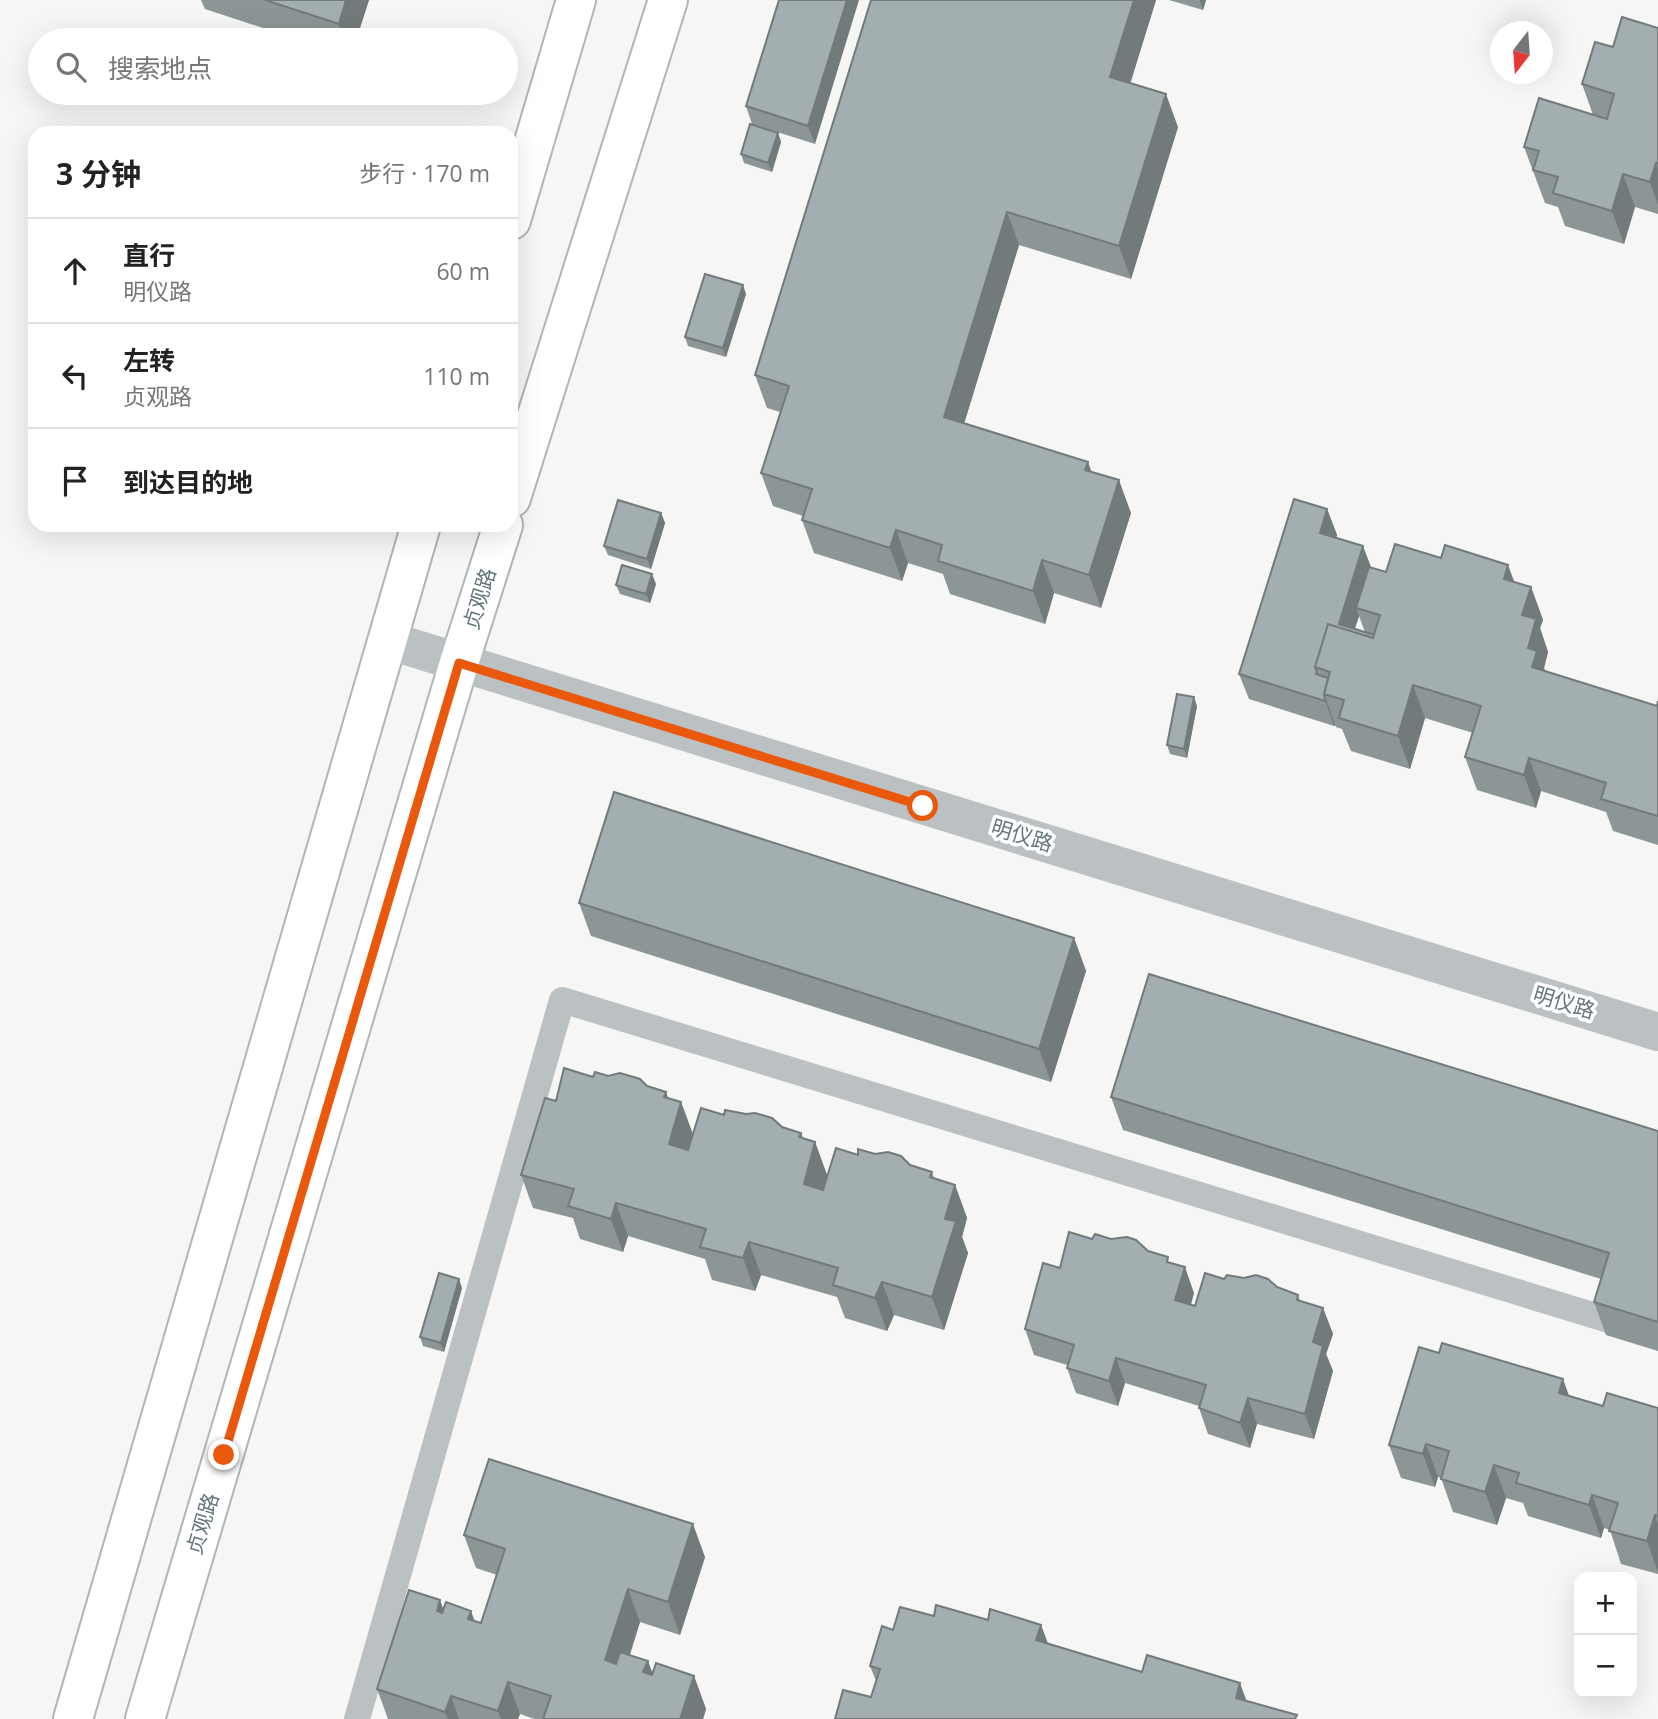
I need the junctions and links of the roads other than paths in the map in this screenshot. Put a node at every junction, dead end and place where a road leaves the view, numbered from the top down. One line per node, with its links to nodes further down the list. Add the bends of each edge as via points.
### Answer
1 (576, 0): 3 (main road)
2 (668, 0): 4 (main road)
3 (518, 196)
4 (518, 476)
5 (419, 532): 7 (main road)
6 (501, 532): 8 (main road, 贞观路)
7 (387, 640): 8 (street, 明仪路); 11 (main road)
8 (459, 663): 9 (street, 明仪路); 12 (main road, 贞观路)
9 (1658, 1032)
10 (1658, 1335): 13 (lane, via 562,1000)
11 (73, 1719)
12 (145, 1719)
13 (357, 1719)

